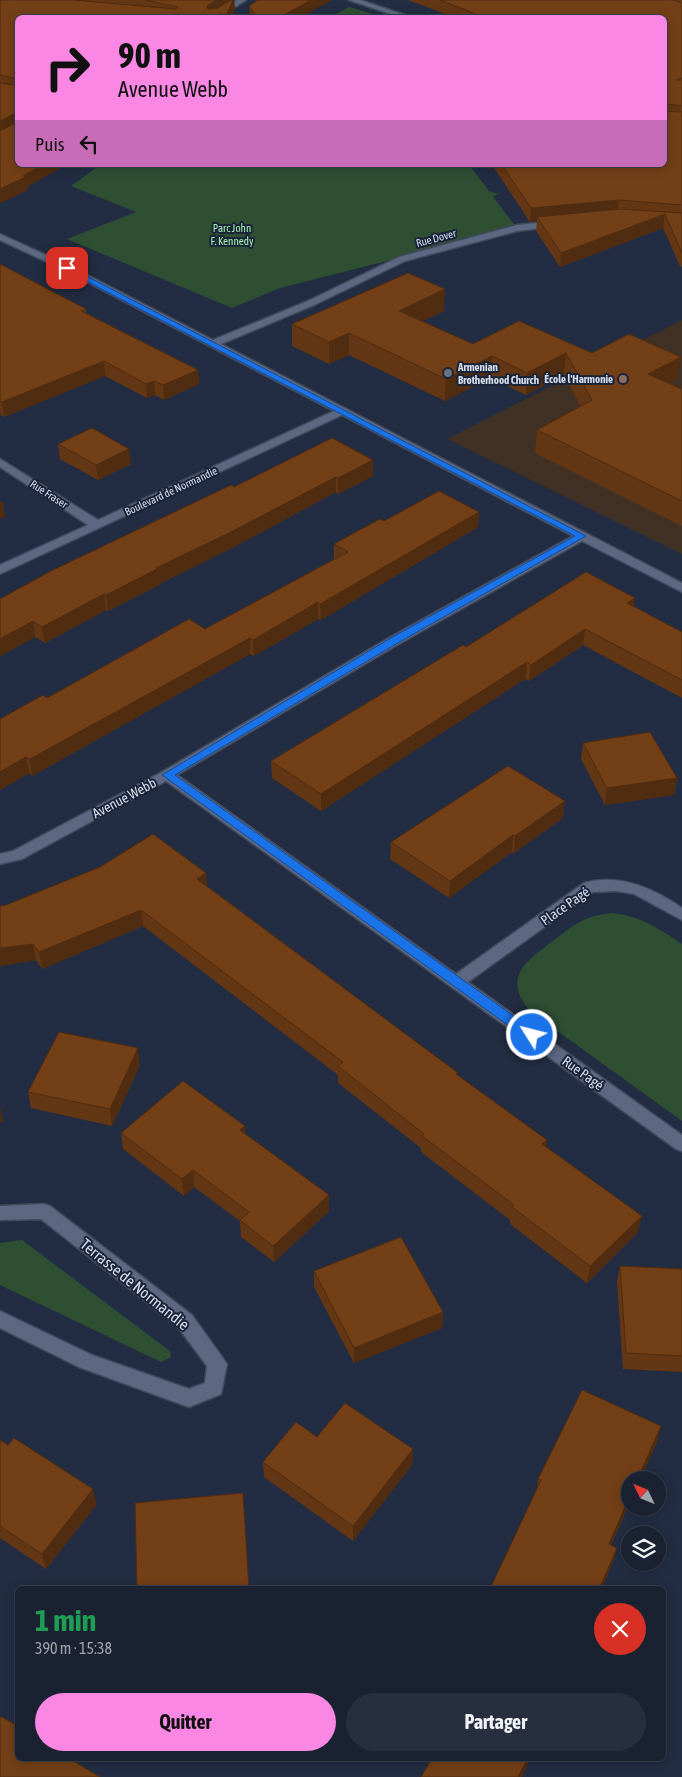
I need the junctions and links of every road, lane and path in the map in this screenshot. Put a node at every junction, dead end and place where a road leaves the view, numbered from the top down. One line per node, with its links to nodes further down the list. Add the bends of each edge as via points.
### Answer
1 (242, 0): 3 (street)
2 (353, 0): 4 (street)
3 (217, 15)
4 (401, 15)
5 (563, 224): 7 (street, Rue Dover, via 517,228 402,259 311,303)
6 (0, 237): 7 (street)
7 (212, 344): 8 (street)
8 (342, 412): 10 (street, Boulevard de Normandie); 11 (street)
9 (0, 462): 10 (street, Rue Fraser)
10 (97, 525): 12 (street, Boulevard de Normandie)
11 (582, 536): 13 (street); 14 (street, Avenue Webb, via 392,642)
12 (0, 570)
13 (682, 588)
14 (167, 775): 15 (street, Avenue Webb, via 17,855); 17 (street, Rue Pagé)
15 (0, 859)
16 (682, 915): 17 (street, Place Pagé, via 646,892 615,884 589,886)
17 (458, 982): 18 (street, Rue Pagé)
18 (682, 1144)
19 (0, 1213): 20 (street, Terrasse de Normandie, via 44,1211 186,1321 217,1364 214,1388 189,1398 86,1361)
20 (0, 1319)

